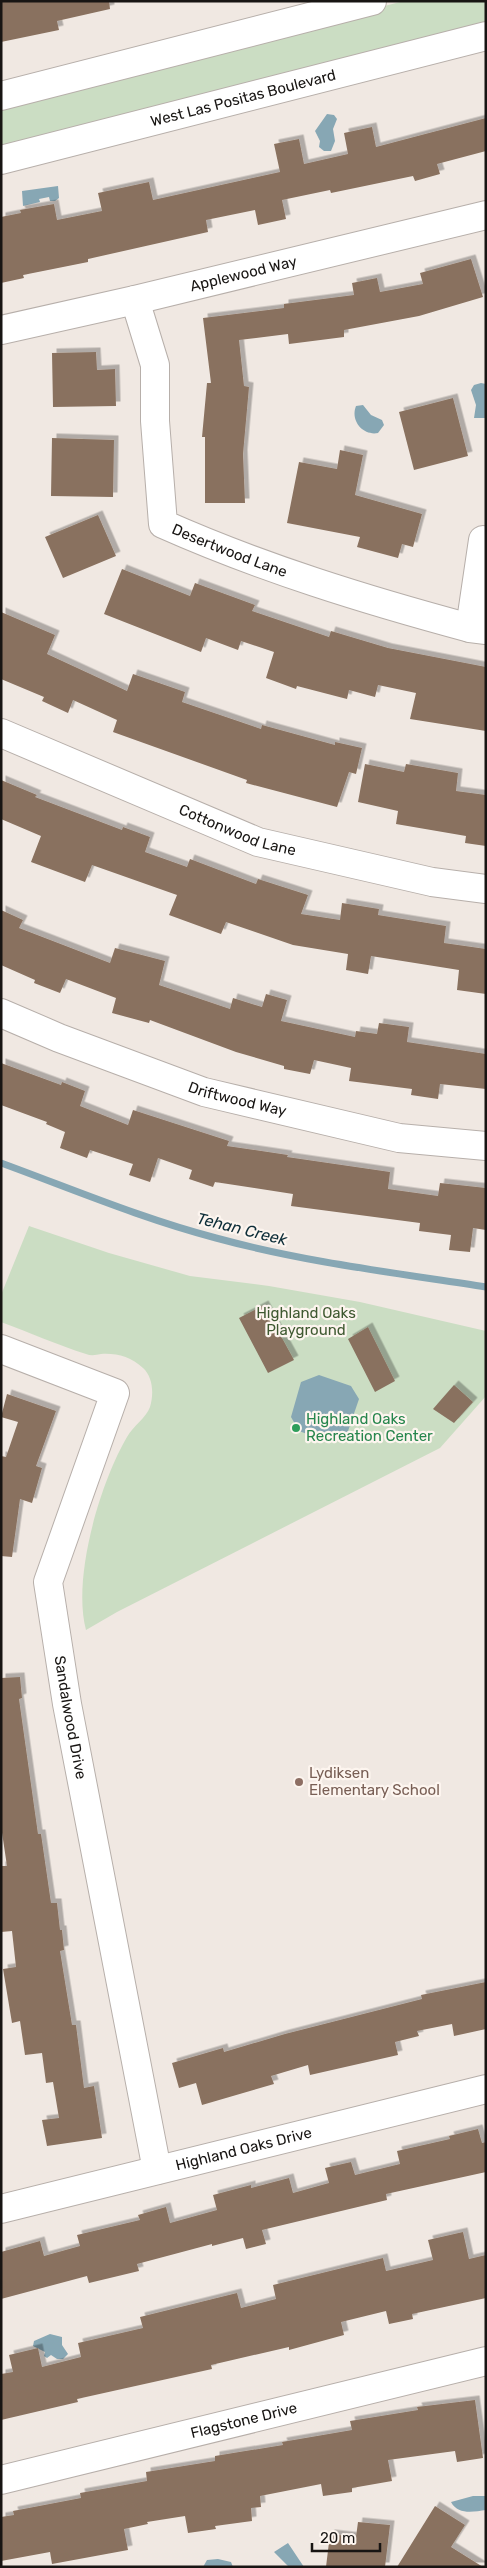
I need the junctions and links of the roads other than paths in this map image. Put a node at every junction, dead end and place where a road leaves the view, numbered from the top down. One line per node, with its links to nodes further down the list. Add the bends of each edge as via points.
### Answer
1 (372, 1): 3 (street)
2 (486, 36): 4 (street, West Las Positas Boulevard)
3 (1, 96)
4 (1, 160)
5 (486, 215): 6 (street, Applewood Way)
6 (135, 300): 7 (street, Applewood Way); 9 (street, Desertwood Lane, via 155,365 155,421 163,524 359,598)
7 (1, 330)
8 (483, 540): 9 (street)
9 (478, 629)
10 (1, 734): 11 (street, Cottonwood Lane, via 258,842 432,882)
11 (486, 889)
12 (1, 1013): 13 (street, Driftwood Way, via 204,1092 399,1138)
13 (486, 1146)
14 (1, 1350): 16 (street, Sandalwood Drive, via 115,1393 48,1582 67,1704)
15 (486, 2089): 16 (street, Highland Oaks Drive)
16 (157, 2170): 17 (street, Highland Oaks Drive)
17 (1, 2209)
18 (486, 2361): 19 (street, Flagstone Drive)
19 (1, 2480)

